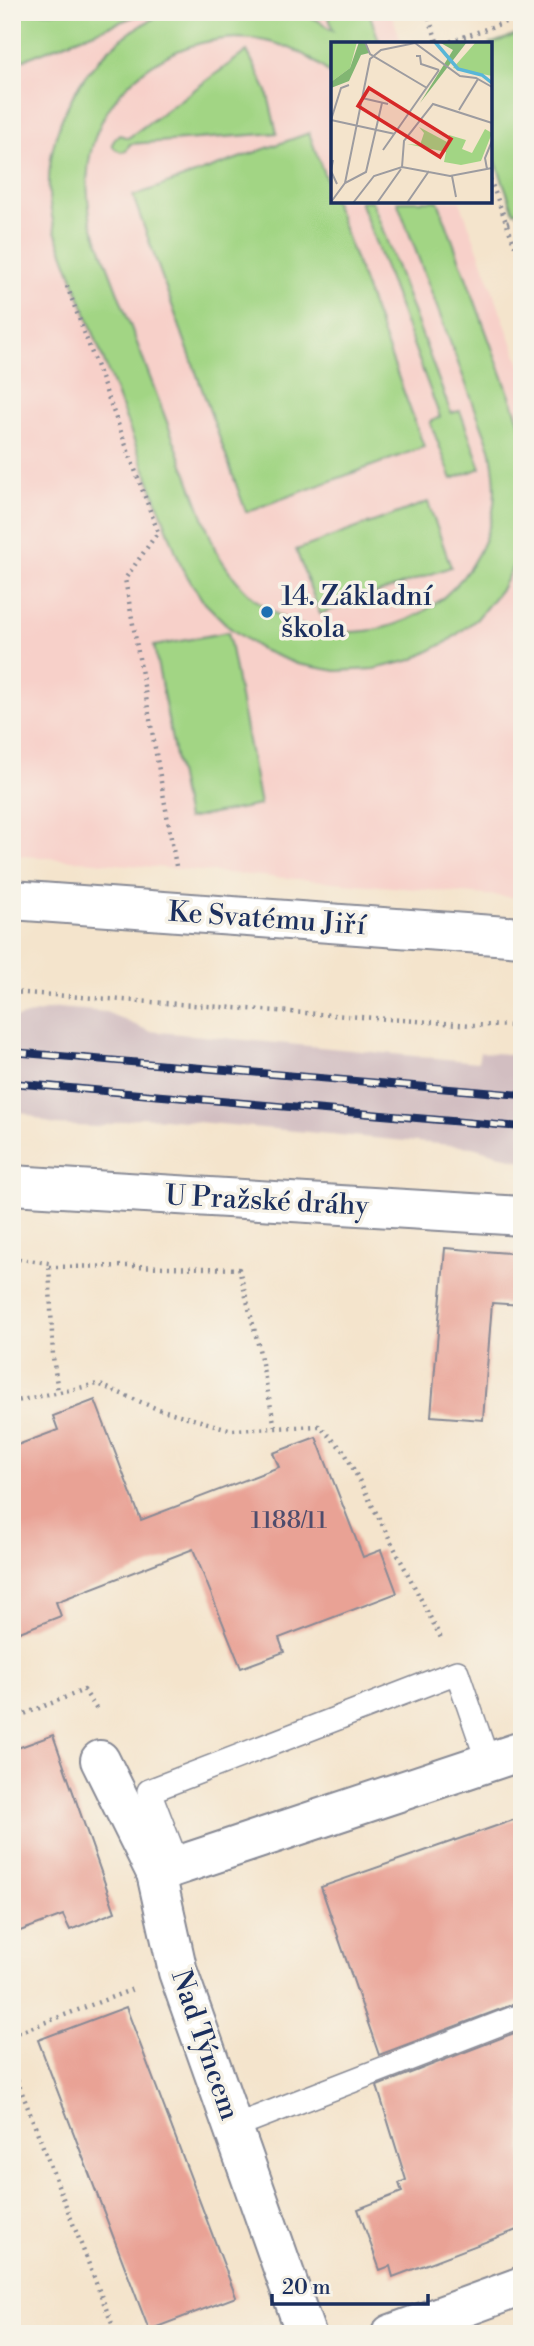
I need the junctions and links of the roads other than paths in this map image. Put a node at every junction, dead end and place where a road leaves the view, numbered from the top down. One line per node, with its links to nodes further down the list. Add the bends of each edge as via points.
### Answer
1 (12, 900): 2 (street, Ke Svatému Jiří)
2 (522, 937)
3 (12, 1185): 4 (street, U Pražské dráhy)
4 (522, 1216)
5 (505, 1756): 7 (street); 7 (lane, via 457,1672 149,1791)
6 (100, 1760): 7 (street, Nad Týncem)
7 (167, 1870): 9 (street, Nad Týncem, via 178,1972)
8 (522, 2015): 9 (lane)
9 (233, 2127): 11 (street, Nad Týncem)
10 (522, 2286): 12 (street)
11 (306, 2334)
12 (391, 2334)

